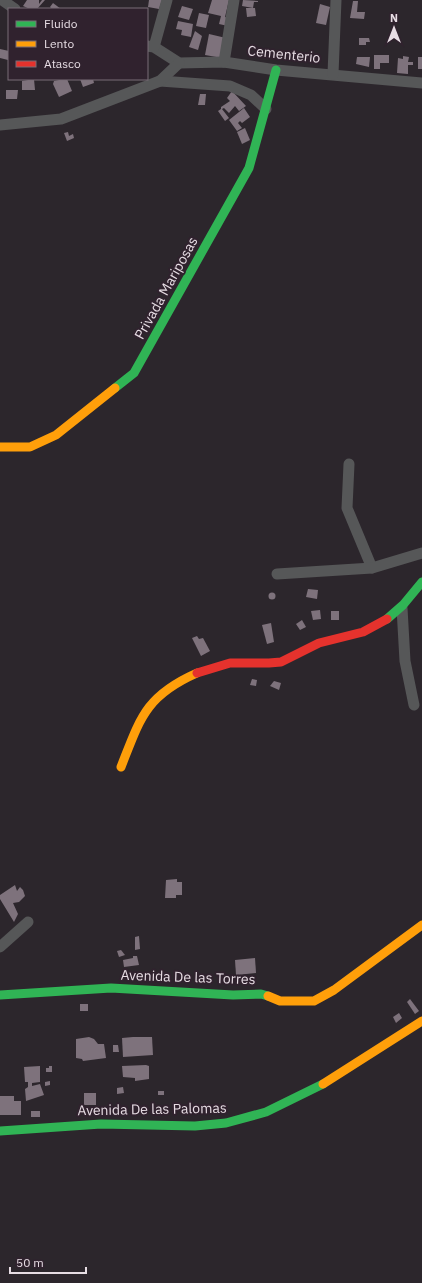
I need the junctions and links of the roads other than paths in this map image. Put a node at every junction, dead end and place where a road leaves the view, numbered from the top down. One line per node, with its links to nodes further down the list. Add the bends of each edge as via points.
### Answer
1 (2, 0): 5 (street)
2 (167, 0): 6 (street)
3 (234, 0): 7 (street)
4 (336, 0): 10 (street)
5 (14, 8)
6 (151, 47): 8 (street)
7 (224, 62): 8 (street, Cementerio); 9 (street, Cementerio)
8 (179, 63): 11 (street)
9 (276, 70): 10 (street, Cementerio); 13 (street, Privada Mariposas)
10 (333, 74): 12 (street, Cementerio)
11 (160, 82): 13 (street, via 230,86 251,95); 14 (street, via 62,119)
12 (422, 83)
13 (266, 108): 15 (street, Privada Mariposas, via 249,168 134,373 56,435 30,447)
14 (0, 124)
15 (0, 447)
16 (349, 464): 18 (street, via 347,508)
17 (422, 553): 18 (street)
18 (372, 568): 19 (street)
19 (277, 574)
20 (422, 582): 21 (street)
21 (402, 608): 22 (street, via 405,661); 23 (street, via 380,624 323,642 284,661 230,662 192,675 156,700 144,712)
22 (414, 705)
23 (121, 767)
24 (28, 922): 26 (street)
25 (422, 925): 27 (street, Avenida De las Torres, via 334,990 314,1001 280,1001 261,994 233,995 111,988)
26 (0, 947)
27 (0, 995)
28 (422, 1021): 29 (street, Avenida De las Palomas, via 350,1067 280,1107 240,1120 218,1124 116,1124)
29 (0, 1131)

